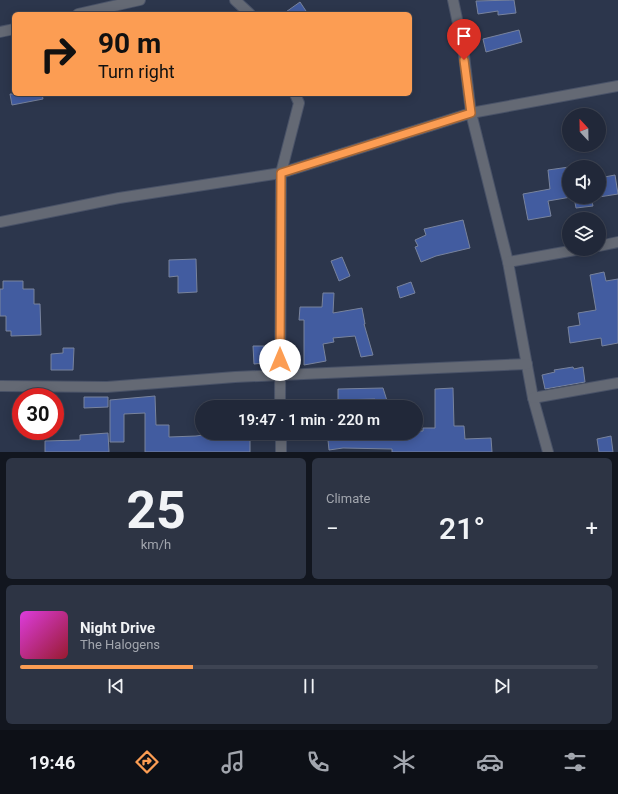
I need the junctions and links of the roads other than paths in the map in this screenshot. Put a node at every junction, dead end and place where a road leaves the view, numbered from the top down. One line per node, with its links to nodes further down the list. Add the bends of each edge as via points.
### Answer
1 (140, 0): 4 (street)
2 (235, 0): 5 (street)
3 (453, 0): 10 (street, via 463,47)
4 (87, 12)
5 (248, 12)
6 (12, 29): 7 (street)
7 (0, 32)
8 (618, 86): 10 (street)
9 (296, 96): 11 (street, via 299,103)
10 (471, 113): 11 (street); 16 (street)
11 (281, 173): 12 (street, via 119,198); 18 (street)
12 (0, 222)
13 (618, 242): 14 (street)
14 (606, 245)
15 (562, 252): 16 (street)
16 (508, 262): 17 (street)
17 (527, 364): 18 (street); 21 (street)
18 (280, 376): 20 (street, via 107,387); 22 (street)
19 (618, 383): 21 (street)
20 (0, 386)
21 (533, 398): 25 (street)
22 (280, 400)
23 (281, 440): 24 (street)
24 (281, 452)
25 (548, 452)

